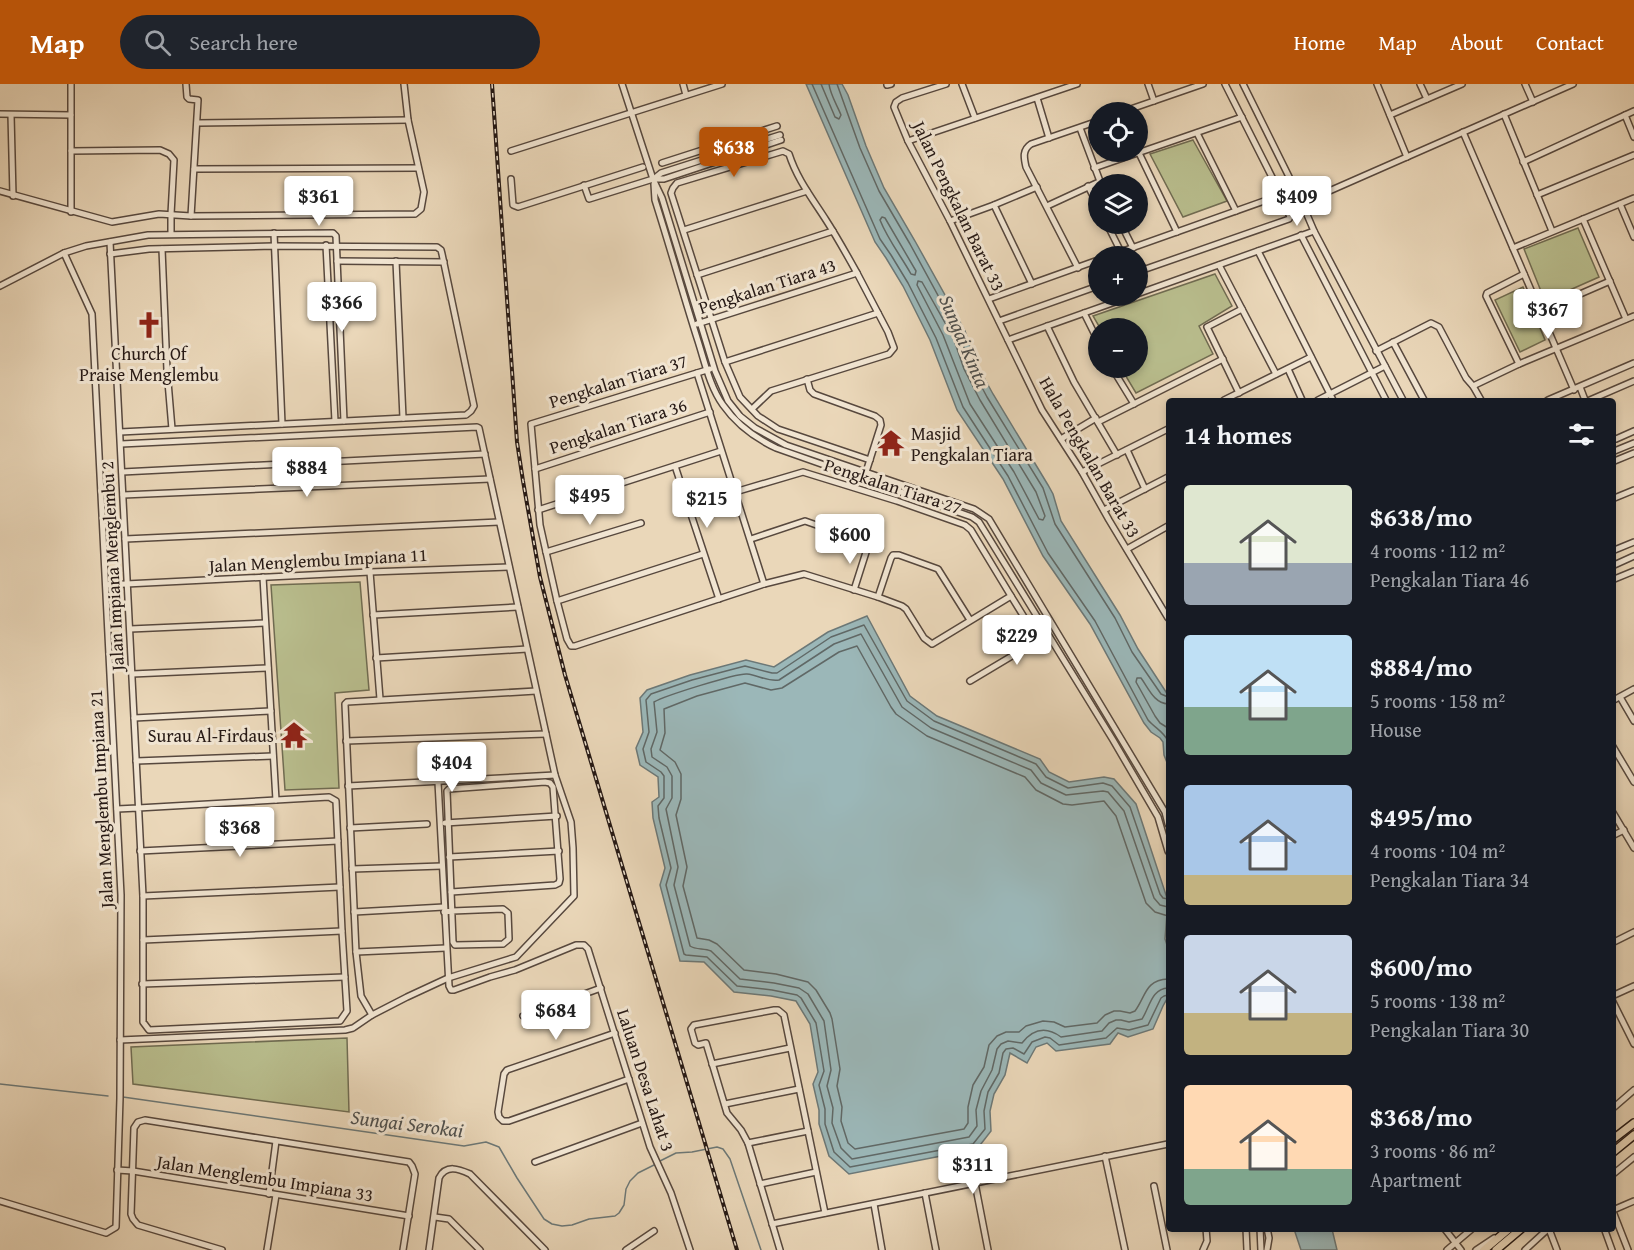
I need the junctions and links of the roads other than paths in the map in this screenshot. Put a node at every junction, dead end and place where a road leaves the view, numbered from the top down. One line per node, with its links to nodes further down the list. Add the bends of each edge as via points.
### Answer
1 (71, 84): 30 (street)
2 (186, 84): 36 (street, via 187,97 198,100)
3 (404, 84): 35 (street)
4 (622, 84): 26 (street)
5 (683, 84): 19 (street)
6 (722, 84): 19 (street)
7 (946, 84): 45 (street, Jalan Pengkalan Barat 33, via 896,102 894,107)
8 (962, 84): 34 (street)
9 (1148, 84): 22 (street)
10 (1203, 84): 22 (street)
11 (1225, 84): 33 (street)
12 (1243, 84): 67 (street)
13 (1377, 84): 31 (street)
14 (1420, 84): 21 (street)
15 (1462, 84): 21 (street)
16 (1525, 84): 23 (street)
17 (1573, 84): 23 (street)
18 (1073, 85): 20 (street)
19 (686, 95): 26 (street)
20 (1037, 98): 34 (street); 44 (street)
21 (1427, 99): 31 (street)
22 (1154, 101): 24 (street)
23 (1533, 102): 29 (street)
24 (1148, 103)
25 (1634, 111): 32 (street)
26 (632, 112): 49 (street); 63 (street)
27 (0, 114): 28 (street)
28 (11, 114): 30 (street); 70 (street)
29 (1504, 114): 40 (street); 55 (street)
30 (71, 115): 48 (street)
31 (1390, 115): 52 (street)
32 (1625, 115): 42 (street); 55 (street)
33 (1242, 117): 41 (street); 71 (street)
34 (975, 118): 45 (street)
35 (408, 120): 36 (street); 58 (street)
36 (197, 123): 60 (street)
37 (1088, 125): 39 (street)
38 (777, 126): 46 (street)
39 (1080, 128): 44 (street); 59 (street)
40 (1463, 132): 52 (street); 98 (street)
41 (1197, 134): 47 (street); 78 (street)
42 (1634, 137)
43 (780, 138): 50 (street)
44 (1049, 138): 66 (street, via 1025,149 1026,167)
45 (908, 141): 83 (street, Jalan Pengkalan Barat 33)
46 (722, 144): 50 (street); 56 (street)
47 (1148, 150)
48 (71, 151): 79 (street); 80 (street, via 160,150 170,154 174,160)
49 (511, 151)
50 (726, 155): 63 (street, via 661,173)
51 (1634, 155): 72 (street)
52 (1407, 157): 74 (street)
53 (1112, 162): 59 (street)
54 (1143, 162): 88 (street)
55 (1523, 162): 72 (street)
56 (662, 163)
57 (643, 167): 64 (street)
58 (418, 168): 60 (street); 81 (street, via 423,192 421,209 416,214)
59 (1094, 168): 61 (street)
60 (194, 169): 81 (street)
61 (1096, 174)
62 (511, 179): 64 (street, via 513,205 518,207)
63 (653, 179): 64 (street, via 589,199); 129 (street); 130 (street, via 655,200)
64 (584, 185)
65 (1088, 186): 77 (street)
66 (1037, 187): 76 (street); 77 (street)
67 (1295, 190): 71 (street); 74 (street)
68 (0, 191): 70 (street)
69 (807, 191): 84 (street); 84 (street, via 789,154 783,151 677,183 672,193); 85 (street)
70 (13, 195): 79 (street)
71 (1281, 195): 78 (street); 109 (street, via 1289,219)
72 (1537, 195): 87 (street)
73 (1634, 198): 75 (street)
74 (1302, 203): 86 (street)
75 (1620, 204): 82 (street); 92 (street)
76 (994, 205): 83 (street); 114 (street)
77 (1047, 206): 108 (street)
78 (1236, 211): 88 (street)
79 (71, 212): 80 (street, via 112,222)
80 (171, 214): 81 (street); 90 (street)
81 (191, 216)
82 (1583, 219): 87 (street); 113 (street)
83 (950, 221): 118 (street, Jalan Pengkalan Barat 33)
84 (684, 230): 112 (street)
85 (834, 231): 110 (street); 112 (street)
86 (1314, 231): 91 (street); 135 (street)
87 (1552, 231): 98 (street)
88 (1176, 232): 97 (street)
89 (274, 233): 90 (street); 95 (street, via 333,233); 96 (street)
90 (171, 234): 93 (street)
91 (1301, 235): 100 (street); 146 (street)
92 (1634, 237)
93 (110, 242): 101 (street); 102 (street, Jalan Impiana Menglembu 2)
94 (326, 245): 95 (street); 96 (street); 171 (street)
95 (336, 245): 103 (street); 105 (street, via 437,247)
96 (274, 246): 99 (street); 173 (street)
97 (1138, 246)
98 (1513, 248): 111 (street)
99 (162, 249): 102 (street); 174 (street)
100 (1257, 251): 107 (street); 136 (street)
101 (64, 253): 115 (street); 225 (street, Jalan Menglembu Impiana 21, via 92,314)
102 (110, 254): 177 (street, Jalan Impiana Menglembu 2)
103 (337, 261): 104 (street); 172 (street)
104 (396, 261): 105 (street); 169 (street)
105 (444, 262): 169 (street, via 474,406 466,415)
106 (1088, 264): 108 (street)
107 (1219, 265): 117 (street); 120 (street)
108 (1078, 267): 114 (street)
109 (1148, 268)
110 (854, 274): 122 (street); 125 (street, Pengkalan Tiara 43)
111 (1524, 274): 121 (street); 140 (street, via 1486,296)
112 (697, 275): 125 (street)
113 (1610, 281): 121 (street); 126 (street)
114 (1032, 284): 118 (street)
115 (0, 286)
116 (1088, 290): 127 (street)
117 (1148, 290)
118 (989, 299): 127 (street, Jalan Pengkalan Barat 33)
119 (1104, 306): 123 (street)
120 (1242, 309): 137 (street, via 1207,327); 147 (street)
121 (1541, 312): 134 (street)
122 (878, 313): 138 (street); 149 (street, via 894,348 889,354)
123 (1084, 313): 128 (street); 131 (street)
124 (1634, 316): 126 (street)
125 (711, 319): 129 (street, Pengkalan Tiara 43); 138 (street)
126 (1626, 319): 134 (street)
127 (999, 321): 132 (street, Jalan Pengkalan Barat 33)
128 (1088, 321)
129 (700, 323): 130 (street, Pengkalan Tiara 43); 142 (street)
130 (693, 325): 144 (street)
131 (1047, 326): 132 (street); 170 (street)
132 (1008, 340): 178 (street, Hala Pengkalan Barat 33, via 1042,410)
133 (1394, 342): 135 (street); 151 (street, via 1436,324); 161 (street)
134 (1557, 349): 140 (street); 152 (street)
135 (1376, 351): 141 (street)
136 (1311, 357): 143 (street); 154 (street)
137 (1223, 359): 153 (street); 166 (street)
138 (725, 362): 167 (street, via 740,397)
139 (1634, 363): 152 (street)
140 (1519, 364): 151 (street)
141 (1385, 366): 146 (street); 160 (street)
142 (714, 368): 144 (street, Pengkalan Tiara 37); 193 (street, via 728,401 755,428 786,445)
143 (1288, 369): 147 (street); 156 (street)
144 (707, 370): 145 (street, Pengkalan Tiara 37); 197 (street, via 722,404 761,441)
145 (697, 373): 168 (street); 191 (street, Pengkalan Tiara 37, via 531,424)
146 (1372, 373): 154 (street); 159 (street)
147 (1276, 374): 153 (street)
148 (1118, 378): 166 (street)
149 (807, 379): 167 (street, via 771,391); 188 (street, via 814,394 878,417 881,423)
150 (1634, 381): 165 (street)
151 (1473, 386): 162 (street)
152 (1577, 388): 163 (street); 164 (street)
153 (1239, 393): 155 (street)
154 (1330, 394): 157 (street); 158 (street)
155 (1234, 398)
156 (1301, 398)
157 (1322, 398)
158 (1332, 398)
159 (1385, 398)
160 (1402, 398)
161 (1424, 398)
162 (1480, 398)
163 (1553, 398)
164 (1584, 398)
165 (1597, 398)
166 (1134, 404): 170 (street)
167 (752, 409): 188 (street, via 778,429)
168 (710, 412): 184 (street); 191 (street, Pengkalan Tiara 36)
169 (403, 418): 172 (street)
170 (1097, 420): 178 (street); 187 (street)
171 (335, 421): 172 (street); 173 (street)
172 (344, 421)
173 (282, 424): 174 (street)
174 (172, 429): 177 (street)
175 (1166, 430): 182 (street)
176 (1634, 431): 179 (street)
177 (120, 432): 181 (street, Jalan Impiana Menglembu 2)
178 (1061, 439): 194 (street, Hala Pengkalan Barat 33)
179 (1616, 439)
180 (1634, 443): 183 (street)
181 (121, 444): 186 (street, via 476,426); 192 (street, Jalan Impiana Menglembu 2)
182 (1127, 450): 187 (street); 198 (street)
183 (1616, 450)
184 (722, 451): 190 (street); 200 (street)
185 (1634, 453): 189 (street)
186 (484, 454): 192 (street); 196 (street)
187 (1116, 455): 194 (street)
188 (870, 460): 193 (street)
189 (1616, 460)
190 (675, 466): 204 (street); 215 (street)
191 (535, 469): 204 (street)
192 (122, 472): 201 (street, Jalan Impiana Menglembu 2)
193 (866, 472): 197 (street)
194 (1083, 472): 205 (street, Hala Pengkalan Barat 33)
195 (1166, 478): 198 (street)
196 (490, 479): 201 (street); 206 (street)
197 (904, 489): 203 (street); 263 (street, via 974,509 989,519); 272 (street, via 972,517 984,528 1158,817)
198 (1145, 489): 205 (street)
199 (1634, 490): 202 (street)
200 (735, 492): 203 (street, Pengkalan Tiara 27, via 803,472); 210 (street)
201 (123, 495): 209 (street, Jalan Impiana Menglembu 2)
202 (1616, 497)
203 (898, 502): 227 (street, Pengkalan Tiara 27, via 969,527)
204 (538, 510): 214 (street)
205 (1104, 510): 212 (street, Hala Pengkalan Barat 33)
206 (500, 522): 209 (street); 218 (street)
207 (641, 523): 214 (street)
208 (1166, 527): 212 (street)
209 (125, 539): 223 (street, Jalan Impiana Menglembu 2)
210 (751, 539): 224 (street); 226 (street, via 805,521 865,542 868,546)
211 (1634, 542): 213 (street)
212 (1127, 549): 232 (street, Hala Pengkalan Barat 33)
213 (1616, 549)
214 (546, 552): 230 (street)
215 (703, 554): 229 (street); 230 (street)
216 (1634, 556): 217 (street)
217 (1616, 564)
218 (509, 567): 220 (street, Jalan Menglembu Impiana 11); 231 (street)
219 (1634, 571): 222 (street)
220 (370, 572): 221 (street, Jalan Menglembu Impiana 11); 233 (street)
221 (263, 577): 223 (street, Jalan Menglembu Impiana 11); 235 (street)
222 (1616, 578)
223 (128, 584): 225 (street, Jalan Menglembu Impiana 11); 236 (street, Jalan Impiana Menglembu 2)
224 (764, 584): 226 (street, via 804,574); 229 (street)
225 (106, 585): 261 (street, Jalan Menglembu Impiana 21)
226 (854, 590): 228 (street)
227 (1010, 594): 234 (street); 241 (street, Pengkalan Tiara 27, via 1033,633 1032,644)
228 (878, 597): 234 (street, via 906,609 932,644); 234 (street, via 891,558 899,555 938,569)
229 (718, 599): 230 (street, via 575,646 567,639)
230 (557, 601)
231 (518, 607): 233 (street); 237 (street)
232 (1166, 609)
233 (373, 615): 238 (street)
234 (970, 620)
235 (266, 623): 236 (street); 239 (street)
236 (130, 629): 240 (street, Jalan Impiana Menglembu 2)
237 (527, 649): 238 (street); 243 (street)
238 (376, 658): 245 (street)
239 (268, 668): 240 (street); 247 (street)
240 (132, 674): 248 (street, Jalan Impiana Menglembu 2)
241 (970, 681)
242 (1634, 689): 244 (street)
243 (536, 691): 245 (street); 250 (street)
244 (1620, 697): 246 (street); 249 (street)
245 (380, 699): 251 (street, via 345,704)
246 (1616, 699)
247 (271, 711): 248 (street); 253 (street)
248 (134, 718): 254 (street, Jalan Impiana Menglembu 2)
249 (1634, 721)
250 (546, 734): 251 (street); 255 (street)
251 (346, 741): 258 (street)
252 (1616, 752): 257 (street)
253 (273, 756): 254 (street); 259 (street)
254 (136, 761): 260 (street, Jalan Impiana Menglembu 2)
255 (555, 775): 256 (street); 292 (street, via 571,822 574,896 516,957)
256 (438, 782): 258 (street); 266 (street)
257 (1634, 782)
258 (348, 786): 268 (street)
259 (276, 800): 260 (street); 271 (street, via 329,797 336,801)
260 (138, 808): 261 (street); 274 (street, Jalan Impiana Menglembu 2)
261 (117, 809): 301 (street, Jalan Menglembu Impiana 21)
262 (557, 816): 265 (street); 265 (street, via 553,787 545,782 452,788 447,791); 275 (street)
263 (1166, 816)
264 (1616, 817): 269 (street)
265 (448, 822): 266 (street); 276 (street)
266 (440, 823): 277 (street)
267 (427, 824): 268 (street)
268 (350, 828): 278 (street)
269 (1624, 830): 270 (street); 273 (street)
270 (1616, 834)
271 (338, 841): 274 (street); 279 (street)
272 (1166, 844)
273 (1634, 848)
274 (140, 851): 281 (street, Jalan Impiana Menglembu 2)
275 (559, 851): 276 (street); 280 (street, via 561,879 555,885)
276 (449, 857): 280 (street)
277 (442, 866): 278 (street); 282 (street)
278 (352, 869): 284 (street)
279 (340, 887): 281 (street); 285 (street)
280 (451, 892): 283 (street)
281 (143, 896): 287 (street, Jalan Impiana Menglembu 2)
282 (444, 909): 283 (street); 284 (street); 289 (street)
283 (452, 911): 283 (street, via 455,945 504,944 510,939 505,910)
284 (354, 912): 290 (street)
285 (342, 931): 287 (street); 291 (street)
286 (1634, 932): 288 (street)
287 (143, 940): 293 (street, Jalan Impiana Menglembu 2)
288 (1616, 941)
289 (446, 948): 290 (street); 292 (street)
290 (356, 952): 298 (street, via 361,996)
291 (345, 977): 293 (street); 293 (street, Jalan Impiana Menglembu 2, via 347,1011 340,1021 149,1030 143,1022)
292 (447, 978): 295 (street, Laluan Desa Lahat 3, via 451,990 584,945); 298 (street)
293 (142, 984)
294 (1634, 986): 296 (street)
295 (601, 988): 299 (street); 300 (street, Laluan Desa Lahat 3)
296 (1616, 996)
297 (1616, 1006): 302 (street)
298 (372, 1015): 301 (street, via 345,1030)
299 (523, 1016)
300 (615, 1033): 305 (street, Laluan Desa Lahat 3); 305 (street, via 507,1070 499,1117 509,1121)
301 (120, 1040): 322 (street, Jalan Menglembu Impiana 21)
302 (1634, 1044)
303 (790, 1048): 304 (street); 304 (street, via 783,1015 778,1010 694,1025 691,1029 695,1043 706,1043); 306 (street)
304 (712, 1064): 308 (street)
305 (629, 1079): 310 (street, Laluan Desa Lahat 3)
306 (799, 1089): 308 (street); 312 (street)
307 (1634, 1090): 309 (street)
308 (724, 1104): 316 (street)
309 (1616, 1106)
310 (642, 1123): 321 (street); 364 (street, Laluan Desa Lahat 3)
311 (1634, 1123): 313 (main road)
312 (808, 1131): 316 (street); 324 (street)
313 (1616, 1138)
314 (1633, 1139): 318 (main road)
315 (276, 1141): 323 (street, via 145,1120 134,1128); 330 (street); 337 (street, via 409,1162 415,1174)
316 (748, 1143): 327 (street)
317 (1166, 1144): 319 (street)
318 (1616, 1150)
319 (1105, 1156): 326 (street); 369 (street)
320 (1634, 1157): 325 (street)
321 (535, 1162)
322 (117, 1170): 323 (street, Jalan Menglembu Impiana 33); 332 (street, Jalan Menglembu Impiana 21, via 116,1227 106,1233)
323 (133, 1171): 330 (street, Jalan Menglembu Impiana 33); 357 (street, via 131,1214 138,1225)
324 (816, 1172): 327 (street); 336 (street)
325 (1616, 1172)
326 (975, 1182): 329 (street); 368 (street)
327 (760, 1184): 340 (street)
328 (1154, 1186): 370 (street)
329 (924, 1193): 334 (street); 367 (street)
330 (269, 1194): 331 (street, Jalan Menglembu Impiana 33)
331 (276, 1195): 337 (street, Jalan Menglembu Impiana 33); 358 (street)
332 (0, 1201)
333 (1634, 1202): 335 (street)
334 (874, 1204): 336 (street); 366 (street)
335 (1616, 1208)
336 (825, 1214): 340 (street)
337 (409, 1216): 359 (street)
338 (435, 1217): 360 (street); 361 (street, via 449,1219); 362 (street, via 439,1178 442,1172 457,1168 470,1174)
339 (1616, 1217): 356 (street)
340 (772, 1224): 365 (street)
341 (654, 1232): 363 (street)
342 (1206, 1232): 371 (street)
343 (1246, 1232): 372 (street)
344 (1260, 1232): 373 (street)
345 (1268, 1232): 374 (street)
346 (1447, 1232): 354 (street)
347 (1468, 1232): 354 (street)
348 (1503, 1232): 377 (street)
349 (1504, 1232): 378 (main road)
350 (1517, 1232): 379 (main road)
351 (1546, 1232): 380 (street)
352 (1550, 1232): 381 (street)
353 (1605, 1232): 382 (street)
354 (1456, 1243): 375 (street); 376 (street)
355 (1634, 1243): 356 (street)
356 (1627, 1248)
357 (222, 1250)
358 (267, 1250)
359 (403, 1250)
360 (429, 1250)
361 (480, 1250)
362 (545, 1250)
363 (626, 1250)
364 (690, 1250)
365 (780, 1250)
366 (882, 1250)
367 (936, 1250)
368 (988, 1250)
369 (1125, 1250)
370 (1167, 1250)
371 (1203, 1250)
372 (1247, 1250)
373 (1261, 1250)
374 (1267, 1250)
375 (1447, 1250)
376 (1461, 1250)
377 (1476, 1250)
378 (1484, 1250)
379 (1496, 1250)
380 (1525, 1250)
381 (1557, 1250)
382 (1612, 1250)

